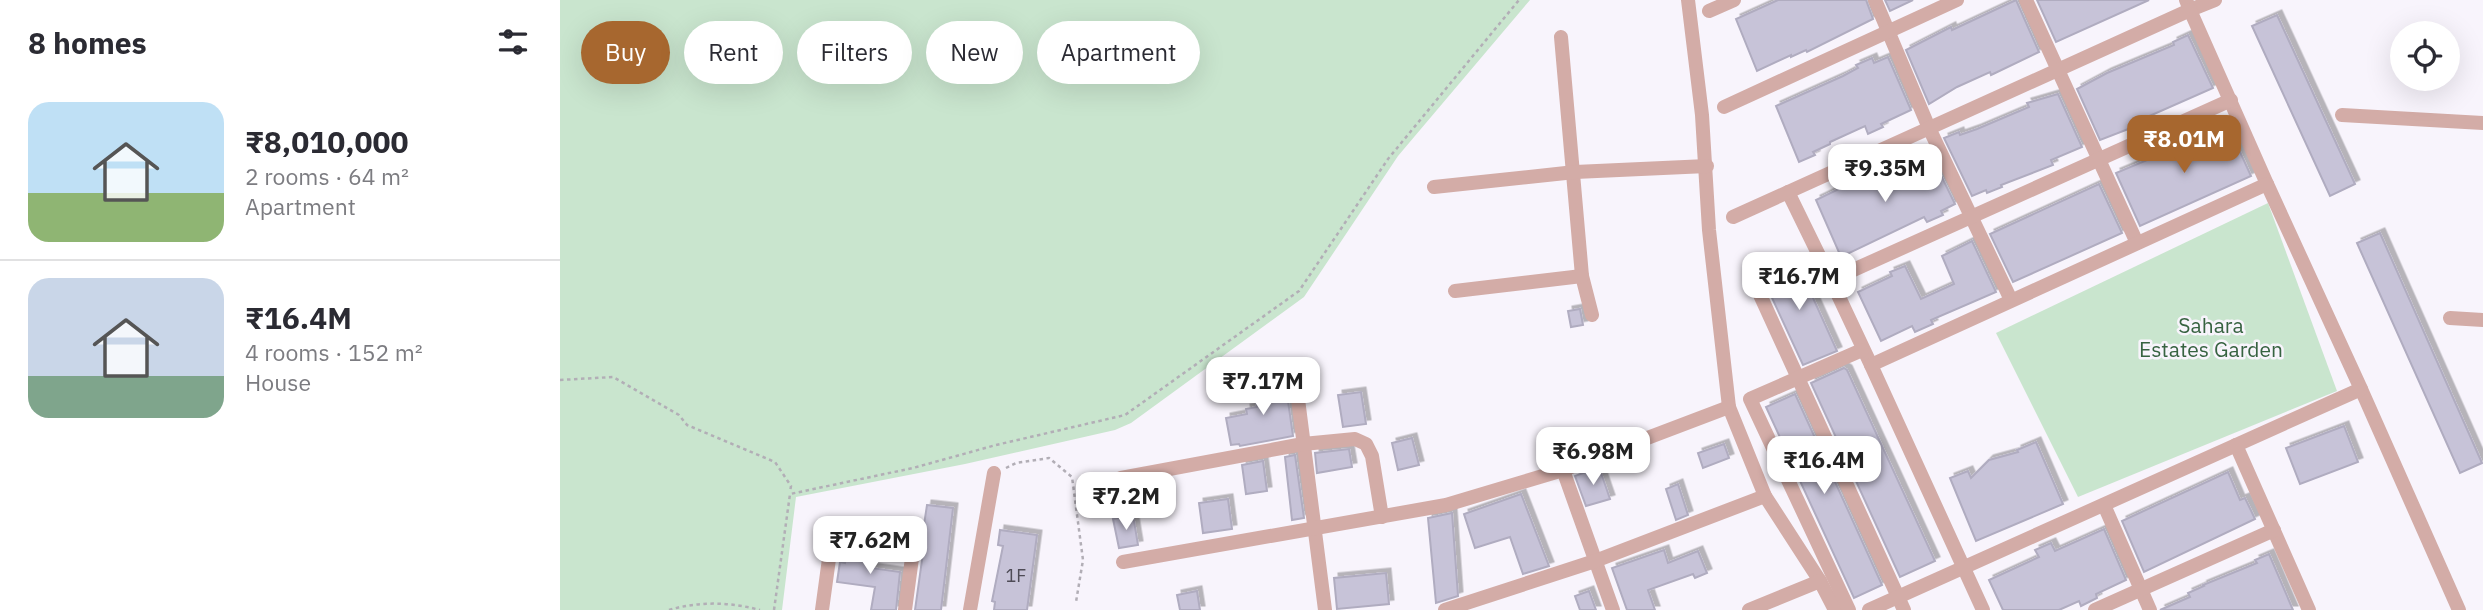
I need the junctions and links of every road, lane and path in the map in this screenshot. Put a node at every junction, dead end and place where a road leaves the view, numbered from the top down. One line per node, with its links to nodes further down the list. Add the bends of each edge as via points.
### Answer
1 (1519, 0): 47 (path, via 1388,159 1299,291 1125,415)
2 (1688, 0): 19 (street)
3 (1734, 0): 9 (street)
4 (1875, 0): 10 (street)
5 (1956, 0): 10 (street)
6 (2026, 0): 12 (street)
7 (2215, 0): 8 (street)
8 (2188, 5): 12 (street); 13 (street)
9 (1709, 11)
10 (1889, 31): 14 (street); 17 (street)
11 (1561, 37): 20 (street)
12 (2056, 69): 17 (street); 18 (street)
13 (2231, 100): 18 (street); 21 (street)
14 (1724, 107)
15 (2342, 115): 16 (street)
16 (2483, 123)
17 (1929, 128): 23 (street); 24 (street)
18 (2098, 158): 24 (street); 26 (street)
19 (1707, 166): 20 (street); 41 (street, via 1709,230)
20 (1574, 172): 22 (street); 28 (street)
21 (2267, 184): 26 (street); 40 (street)
22 (1434, 187)
23 (1788, 192): 25 (street); 29 (street)
24 (1970, 216): 29 (street); 31 (street)
25 (1733, 217)
26 (2137, 243): 31 (street)
27 (1750, 273): 38 (street)
28 (1582, 276): 30 (street); 32 (street)
29 (1831, 280): 35 (street)
30 (1455, 291)
31 (2011, 300): 36 (street)
32 (1592, 315)
33 (2450, 318): 34 (street)
34 (2483, 320)
35 (1862, 350): 36 (street); 38 (street)
36 (1871, 365): 55 (street)
37 (1294, 368): 42 (street)
38 (1800, 379): 59 (street); 71 (street, via 1750,399)
39 (560, 380): 47 (path, via 613,377 680,415 687,425 775,461 791,486)
40 (2361, 389): 43 (street); 77 (street)
41 (1730, 407): 44 (street); 48 (street)
42 (1303, 444): 46 (street); 50 (street, via 1355,439 1366,444 1373,456); 51 (street)
43 (2236, 445): 49 (street); 52 (street)
44 (1563, 470): 50 (street, via 1446,505); 53 (street)
45 (994, 473): 58 (path, via 1016,463 1049,458 1072,477 1083,560); 65 (street)
46 (1121, 478)
47 (790, 494): 62 (path)
48 (1765, 496): 53 (street); 56 (street)
49 (2104, 505): 55 (street); 57 (street)
50 (1382, 517): 51 (street)
51 (1315, 529): 54 (street); 66 (street)
52 (2274, 530): 57 (street); 76 (street)
53 (1595, 561): 67 (street); 68 (street)
54 (1123, 562)
55 (1963, 569): 59 (street); 73 (street)
56 (1821, 581): 69 (street); 70 (street)
57 (2141, 589): 74 (street); 75 (street)
58 (1076, 602)
59 (1901, 604): 72 (street)
60 (669, 610): 61 (path, via 691,603)
61 (760, 610)
62 (774, 610)
63 (822, 610): 64 (street, via 832,537 843,531 908,546 912,558)
64 (905, 610)
65 (970, 610)
66 (1325, 610)
67 (1446, 610)
68 (1613, 610)
69 (1749, 610)
70 (1835, 610)
71 (1849, 610)
72 (1869, 610)
73 (1983, 610)
74 (2095, 610)
75 (2150, 610)
76 (2309, 610)
77 (2459, 610)

